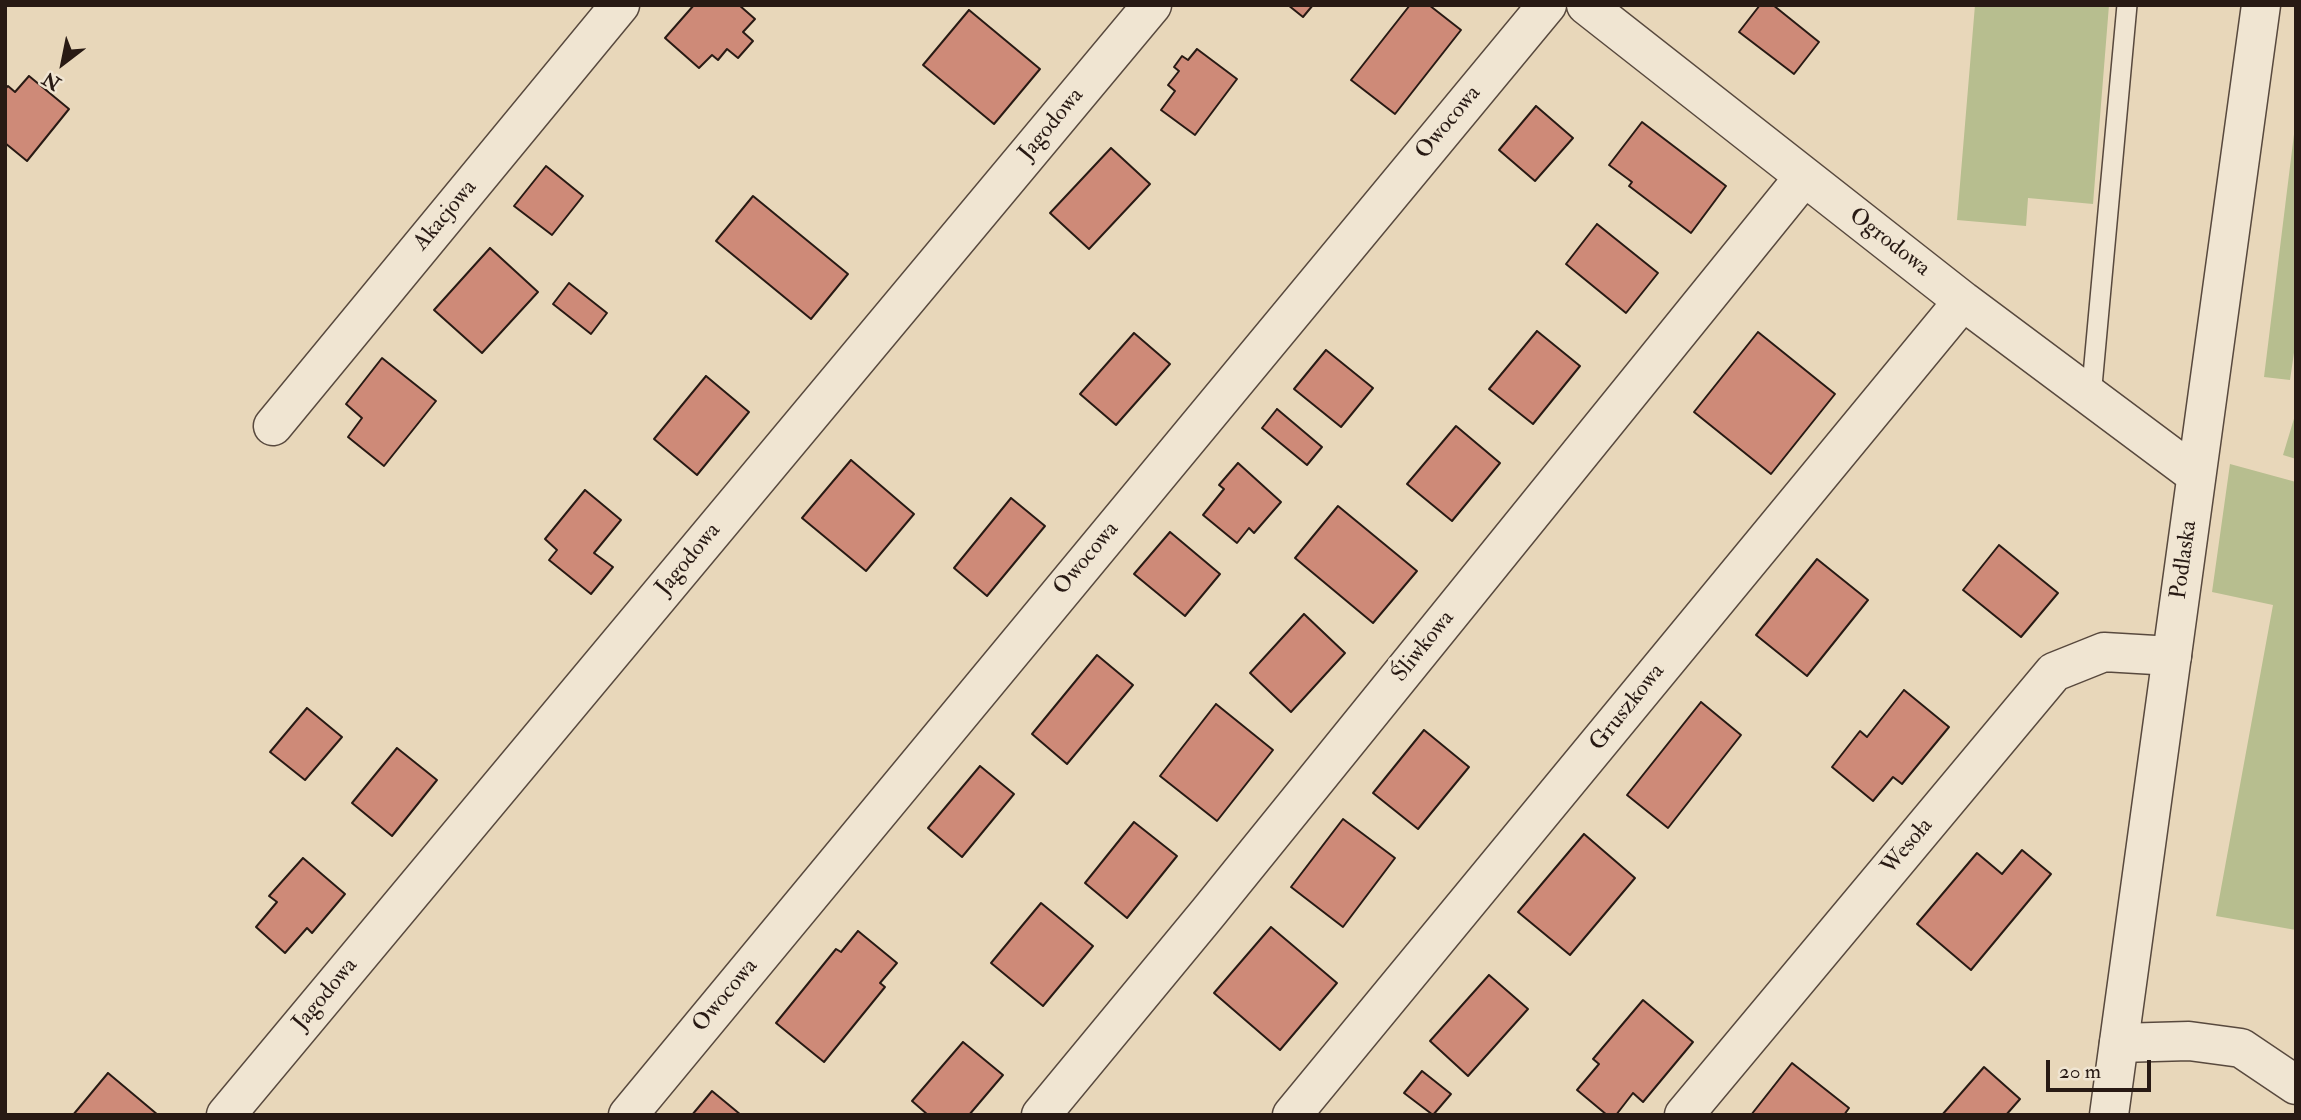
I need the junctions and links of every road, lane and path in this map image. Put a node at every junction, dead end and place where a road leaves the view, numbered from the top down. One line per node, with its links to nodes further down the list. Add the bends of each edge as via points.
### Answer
1 (620, 5): 10 (street, Akacjowa)
2 (1152, 5): 15 (street, Jagodowa)
3 (1547, 5): 16 (street, Owocowa)
4 (1586, 5): 7 (street, Ogrodowa)
5 (2127, 5): 9 (lane)
6 (2261, 5): 11 (street, Podlaska)
7 (1804, 177): 8 (street, Ogrodowa); 17 (street, Śliwkowa)
8 (1963, 301): 9 (street, Ogrodowa); 18 (street, Gruszkowa)
9 (2091, 397): 11 (street, Ogrodowa)
10 (273, 426)
11 (2196, 475): 12 (street, Podlaska)
12 (2172, 656): 13 (street, Podlaska); 19 (street, Wesoła, via 2104,652 2054,672)
13 (2119, 1043): 14 (street, via 2189,1041 2241,1048); 20 (street, Podlaska)
14 (2296, 1085)
15 (226, 1115)
16 (628, 1115)
17 (1041, 1115)
18 (1292, 1115)
19 (1684, 1115)
20 (2109, 1115)

